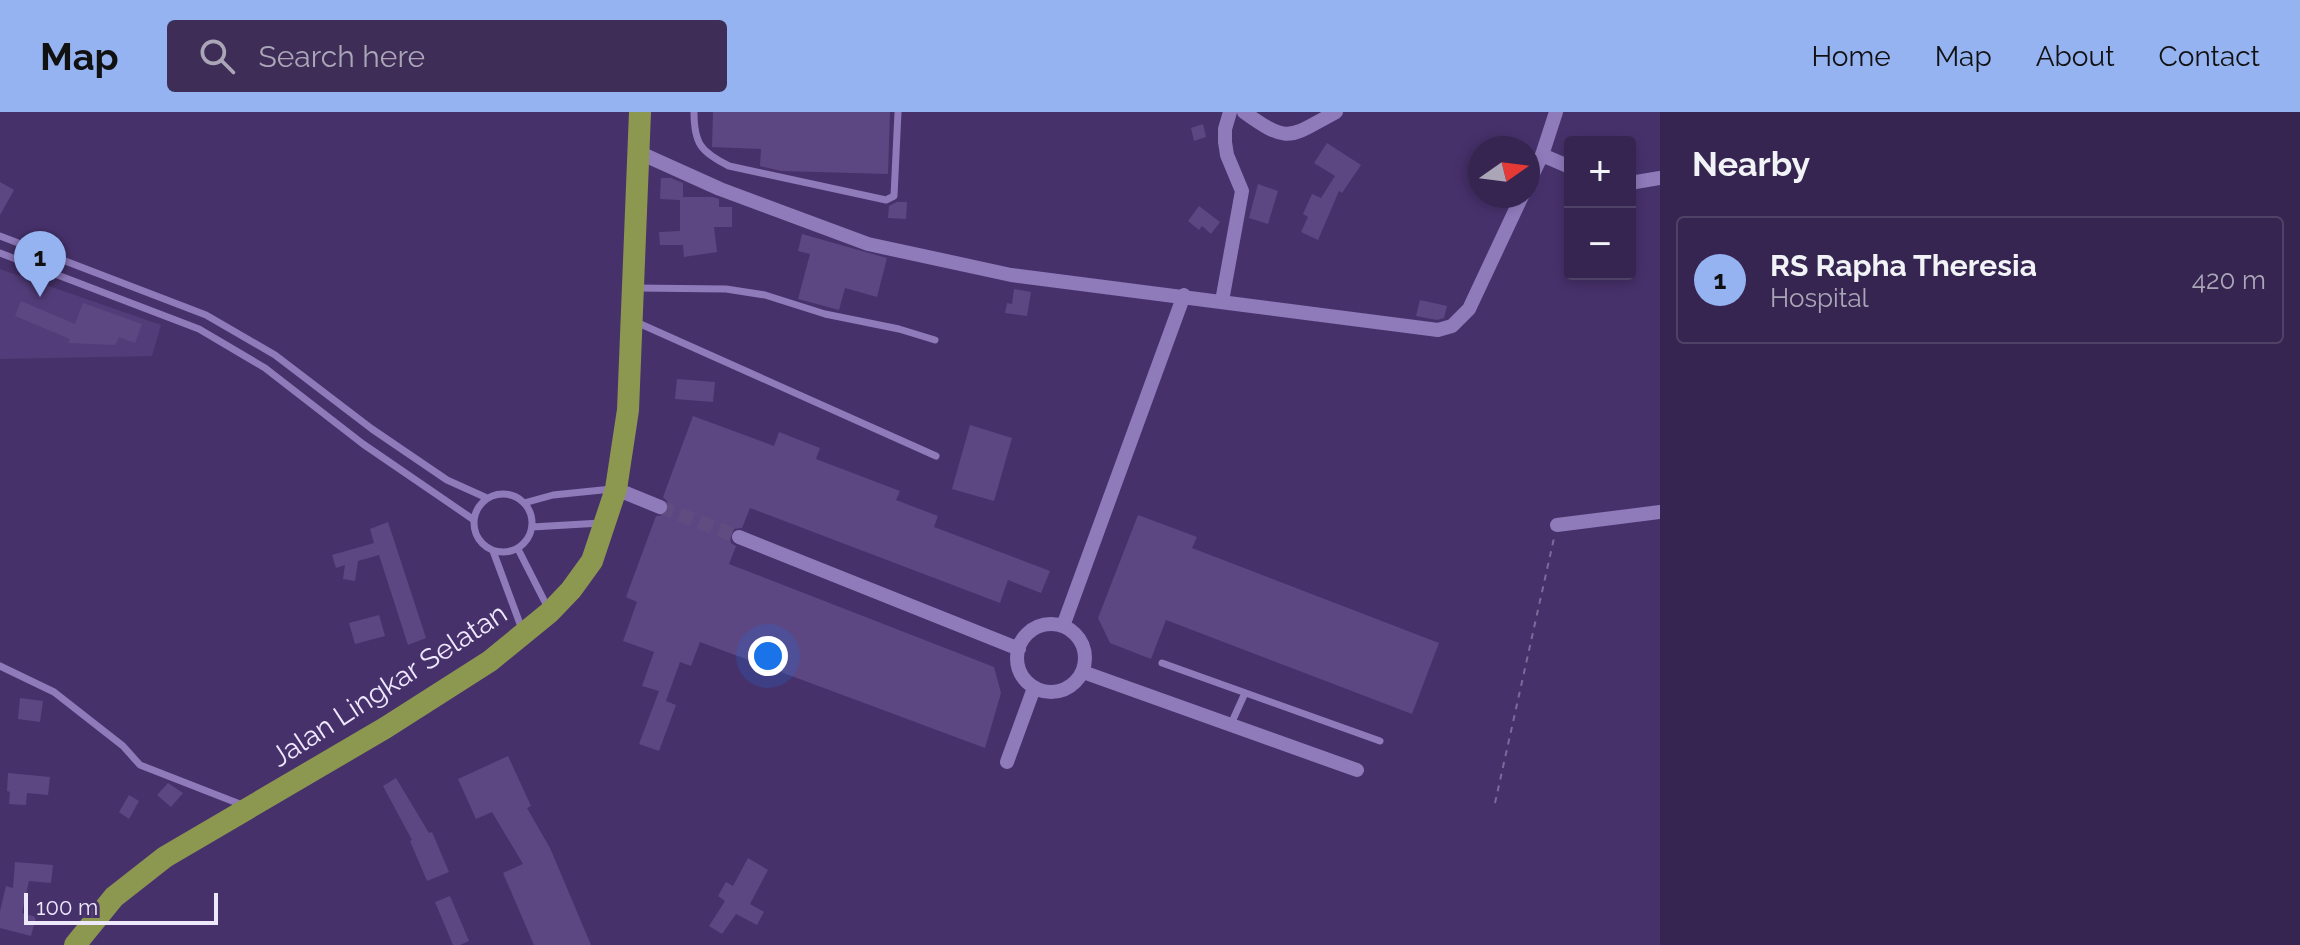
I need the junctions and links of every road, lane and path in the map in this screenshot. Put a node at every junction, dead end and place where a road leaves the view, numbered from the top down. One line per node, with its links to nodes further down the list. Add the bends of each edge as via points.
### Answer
1 (640, 112): 8 (highway, Jalan Lingkar Selatan)
2 (694, 112): 3 (lane, via 699,144 729,166 886,200 894,196)
3 (898, 112)
4 (1230, 112): 19 (street, via 1225,142 1242,191)
5 (1244, 112): 6 (street, via 1274,133 1286,135)
6 (1336, 112)
7 (1556, 112): 9 (street)
8 (640, 153): 17 (highway, Jalan Lingkar Selatan); 18 (street, via 868,244 1011,275)
9 (1542, 155): 10 (street); 11 (street)
10 (1540, 159)
11 (1564, 164)
12 (1660, 178): 13 (street)
13 (1636, 182)
14 (1516, 208): 19 (street, via 1469,309 1452,326 1438,330)
15 (0, 236): 24 (lane, via 206,315 275,355 447,480)
16 (0, 253): 28 (lane, via 199,329 265,368)
17 (633, 288): 20 (highway, Jalan Lingkar Selatan); 21 (lane, via 765,295)
18 (1184, 295): 19 (street); 36 (street)
19 (1222, 301)
20 (631, 320): 22 (lane); 23 (highway, Jalan Lingkar Selatan, via 628,410)
21 (935, 340)
22 (936, 456)
23 (616, 489): 25 (lane); 26 (street); 29 (highway, Jalan Lingkar Selatan)
24 (487, 498): 25 (lane, via 500,494); 28 (lane)
25 (524, 503): 31 (lane)
26 (660, 507)
27 (1660, 512): 30 (street)
28 (474, 520): 34 (lane, via 475,533)
29 (606, 522): 31 (lane); 35 (highway, Jalan Lingkar Selatan, via 592,561)
30 (1557, 525): 48 (path)
31 (532, 527): 33 (lane)
32 (739, 537): 38 (street)
33 (518, 549): 34 (lane); 35 (lane)
34 (493, 551): 37 (lane)
35 (550, 612): 37 (highway, Jalan Lingkar Selatan)
36 (1063, 626): 38 (street, via 1039,626); 41 (street, via 1081,641)
37 (524, 635): 49 (highway, Jalan Lingkar Selatan, via 464,678)
38 (1019, 649): 42 (street, via 1023,677)
39 (1162, 663): 43 (lane)
40 (0, 666): 49 (lane, via 54,692 140,765)
41 (1083, 672): 42 (street, via 1066,689); 44 (street)
42 (1034, 688): 46 (street)
43 (1245, 693): 44 (lane); 45 (lane)
44 (1231, 724): 47 (street)
45 (1380, 741)
46 (1007, 762)
47 (1357, 770)
48 (1495, 803)
49 (251, 808): 50 (highway, Jalan Lingkar Selatan, via 165,857 114,897)
50 (75, 945)

